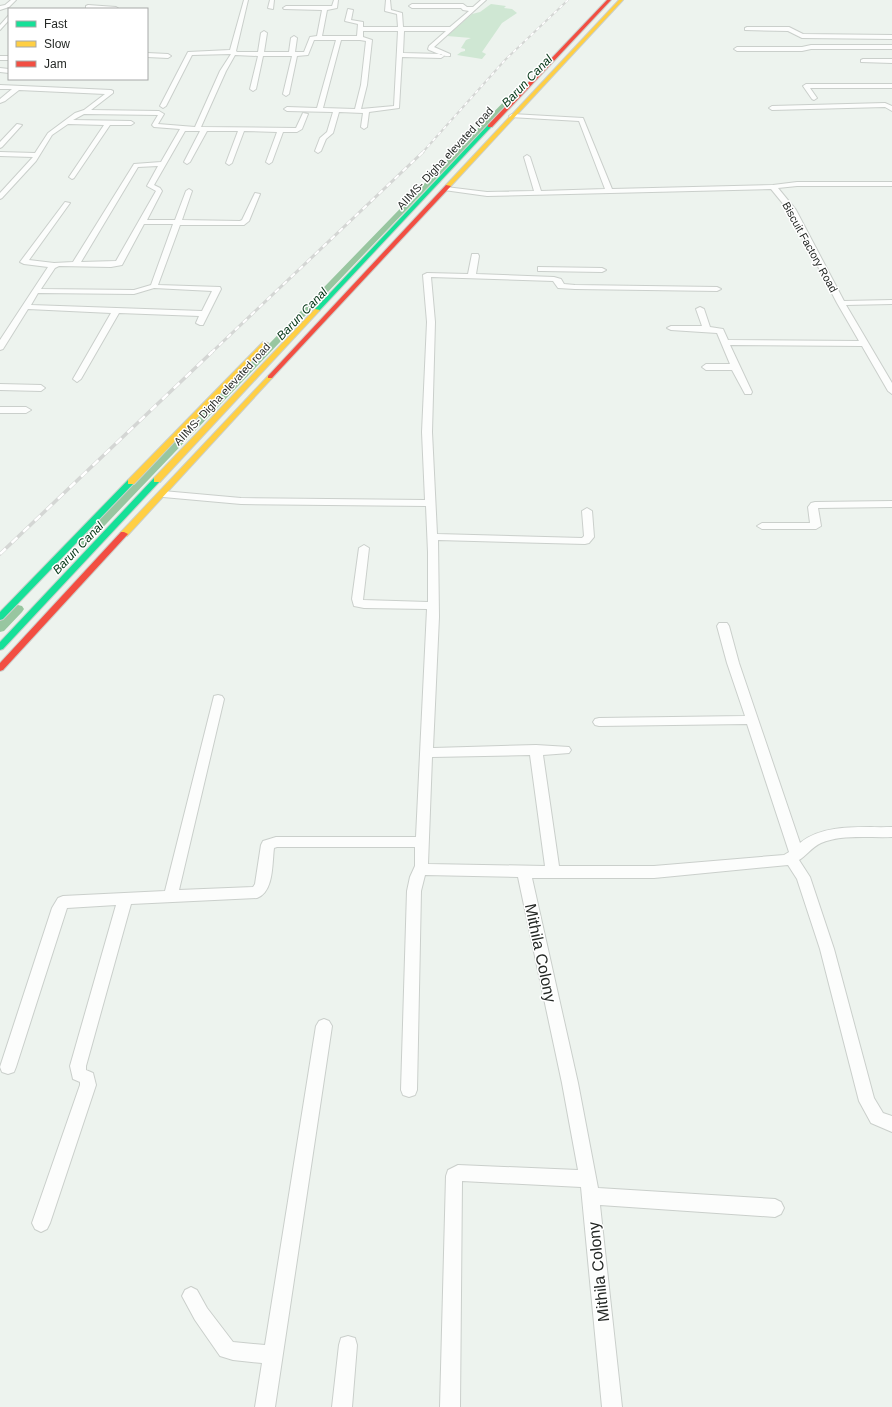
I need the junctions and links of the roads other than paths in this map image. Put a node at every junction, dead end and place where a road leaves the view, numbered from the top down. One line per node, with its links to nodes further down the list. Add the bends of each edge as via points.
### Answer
1 (14, 0): 11 (street)
2 (246, 0): 37 (street)
3 (272, 0): 17 (street)
4 (303, 0): 19 (street)
5 (336, 0): 20 (street, via 335,7)
6 (388, 0): 28 (street, via 388,12 399,13)
7 (484, 0): 21 (street)
8 (598, 0): 48 (main road)
9 (609, 0): 136 (main road, AIIMS- Digha elevated road)
10 (621, 0): 63 (main road)
11 (8, 6): 13 (street); 16 (street)
12 (412, 6): 21 (street, via 462,6)
13 (16, 7)
14 (88, 7): 15 (street)
15 (117, 7)
16 (0, 8)
17 (271, 8)
18 (286, 8): 19 (street)
19 (302, 8): 20 (street)
20 (325, 8): 32 (street)
21 (474, 9): 26 (street)
22 (350, 10): 25 (street, via 348,22 361,23)
23 (8, 18): 24 (street)
24 (0, 28)
25 (361, 29): 28 (street); 34 (street)
26 (452, 29): 28 (street); 41 (street, via 431,48 448,55)
27 (747, 29): 30 (street, via 791,29 802,36)
28 (401, 30): 41 (street)
29 (264, 33): 38 (street)
30 (892, 36)
31 (294, 38): 39 (street)
32 (319, 38): 33 (street); 39 (street, via 311,39 308,53)
33 (339, 38): 34 (street); 57 (street)
34 (361, 38): 59 (street, via 369,40 364,85)
35 (892, 47): 36 (street)
36 (737, 49)
37 (233, 52): 38 (street); 53 (street, via 190,53); 70 (street)
38 (261, 54): 39 (street); 49 (street)
39 (293, 54): 50 (street)
40 (148, 55): 42 (street)
41 (399, 55): 60 (street, via 397,108)
42 (168, 56)
43 (863, 61): 44 (street)
44 (892, 61)
45 (892, 86): 51 (street, via 806,86)
46 (0, 87): 47 (street)
47 (16, 88): 52 (street); 61 (street, via 111,92)
48 (513, 88)
49 (253, 89)
50 (286, 94)
51 (814, 98)
52 (0, 101)
53 (163, 106)
54 (772, 108): 56 (street, via 885,105)
55 (287, 109): 57 (street)
56 (892, 109)
57 (320, 110): 58 (street)
58 (336, 111): 59 (street); 74 (street, via 330,133 323,138)
59 (357, 111): 60 (street)
60 (366, 111): 68 (street)
61 (84, 112): 64 (street, via 77,114); 69 (street, via 159,113 161,114 156,126)
62 (305, 114): 72 (street, via 299,129)
63 (512, 116): 85 (main road); 86 (street, via 582,119)
64 (69, 122): 65 (street); 76 (street, via 48,136)
65 (108, 123): 66 (street); 82 (street)
66 (131, 123)
67 (19, 125): 73 (street)
68 (364, 127)
69 (187, 128): 70 (street); 81 (street, via 183,129)
70 (201, 128): 71 (street); 78 (street)
71 (242, 129): 72 (street); 80 (street)
72 (282, 130): 79 (street)
73 (0, 146)
74 (318, 151)
75 (0, 154): 76 (street)
76 (37, 155): 91 (street)
77 (527, 157): 88 (street)
78 (187, 162)
79 (269, 162)
80 (229, 163)
81 (164, 164): 93 (street, via 150,186 159,191); 97 (street, via 136,165)
82 (72, 177)
83 (892, 184): 89 (street, Biscuit Factory Road)
84 (774, 187): 86 (street); 89 (street, Biscuit Factory Road); 89 (street, Biscuit Factory Road)
85 (446, 189): 88 (street, via 477,194); 126 (main road)
86 (609, 190): 88 (street)
87 (190, 191): 94 (street)
88 (538, 192)
89 (792, 193): 105 (street, Biscuit Factory Road)
90 (257, 194): 94 (street, via 243,223)
91 (0, 197)
92 (67, 203): 96 (street, via 24,262)
93 (142, 222): 94 (street); 97 (street, via 119,263)
94 (178, 222): 101 (street)
95 (475, 256): 99 (street)
96 (53, 265): 97 (street); 103 (street)
97 (75, 265)
98 (602, 270): 100 (street, via 542,265)
99 (472, 276): 100 (street); 127 (street, via 427,275 431,322 427,432)
100 (541, 279): 102 (street, via 557,280 565,287)
101 (154, 286): 103 (street, via 134,292); 109 (street, via 216,289)
102 (717, 289)
103 (35, 291): 106 (street)
104 (892, 302): 105 (street)
105 (841, 303): 115 (street, Biscuit Factory Road)
106 (26, 307): 108 (street); 116 (street)
107 (700, 309): 112 (street)
108 (116, 310): 109 (street); 119 (street)
109 (205, 314): 110 (street)
110 (200, 323)
111 (671, 328): 112 (street)
112 (707, 329): 114 (street, via 720,330)
113 (271, 338): 134 (main road, AIIMS- Digha elevated road)
114 (724, 342): 115 (street); 118 (street)
115 (864, 344): 123 (street, Biscuit Factory Road)
116 (0, 347)
117 (706, 367): 118 (street)
118 (735, 367): 122 (street)
119 (77, 379)
120 (0, 387): 121 (street)
121 (41, 388)
122 (748, 392)
123 (892, 392)
124 (0, 410): 125 (street)
125 (26, 410)
126 (163, 494): 127 (street, via 241,501); 137 (main road)
127 (430, 503): 131 (street)
128 (892, 504): 130 (street, via 815,505 813,507 816,526)
129 (587, 511): 131 (street, via 589,537 585,541)
130 (762, 526)
131 (432, 537): 133 (street)
132 (364, 548): 133 (street, via 358,603)
133 (433, 606): 143 (street)
134 (0, 616)
135 (723, 626): 139 (street)
136 (0, 647)
137 (0, 668)
138 (218, 699): 150 (street)
139 (752, 720): 140 (street); 146 (street)
140 (599, 722)
141 (536, 750): 142 (street); 143 (street); 149 (street)
142 (565, 750)
143 (426, 753): 145 (street)
144 (892, 832): 146 (street, via 821,838 811,842)
145 (421, 842): 147 (street); 150 (street, via 272,842 267,848 262,886 259,891)
146 (794, 857): 149 (street, via 783,861 654,872); 155 (street, via 827,949 867,1101 877,1118)
147 (422, 866): 148 (street, via 424,869 432,870); 154 (street, via 414,891)
148 (524, 872): 149 (street); 156 (street, Mithila Colony)
149 (553, 872)
150 (171, 896): 151 (street)
151 (125, 898): 153 (street, via 70,901 61,904); 159 (street, via 78,1066 78,1074 87,1078 88,1085)
152 (324, 1026): 162 (street)
153 (8, 1067)
154 (409, 1090)
155 (892, 1124)
156 (588, 1179): 157 (street, Mithila Colony); 165 (street, via 458,1173 454,1176)
157 (591, 1196): 158 (street); 166 (street, Mithila Colony)
158 (775, 1208)
159 (41, 1223)
160 (191, 1296): 162 (street, via 227,1349)
161 (348, 1345): 164 (street)
162 (272, 1355): 163 (street)
163 (265, 1407)
164 (342, 1407)
165 (450, 1407)
166 (612, 1407)

